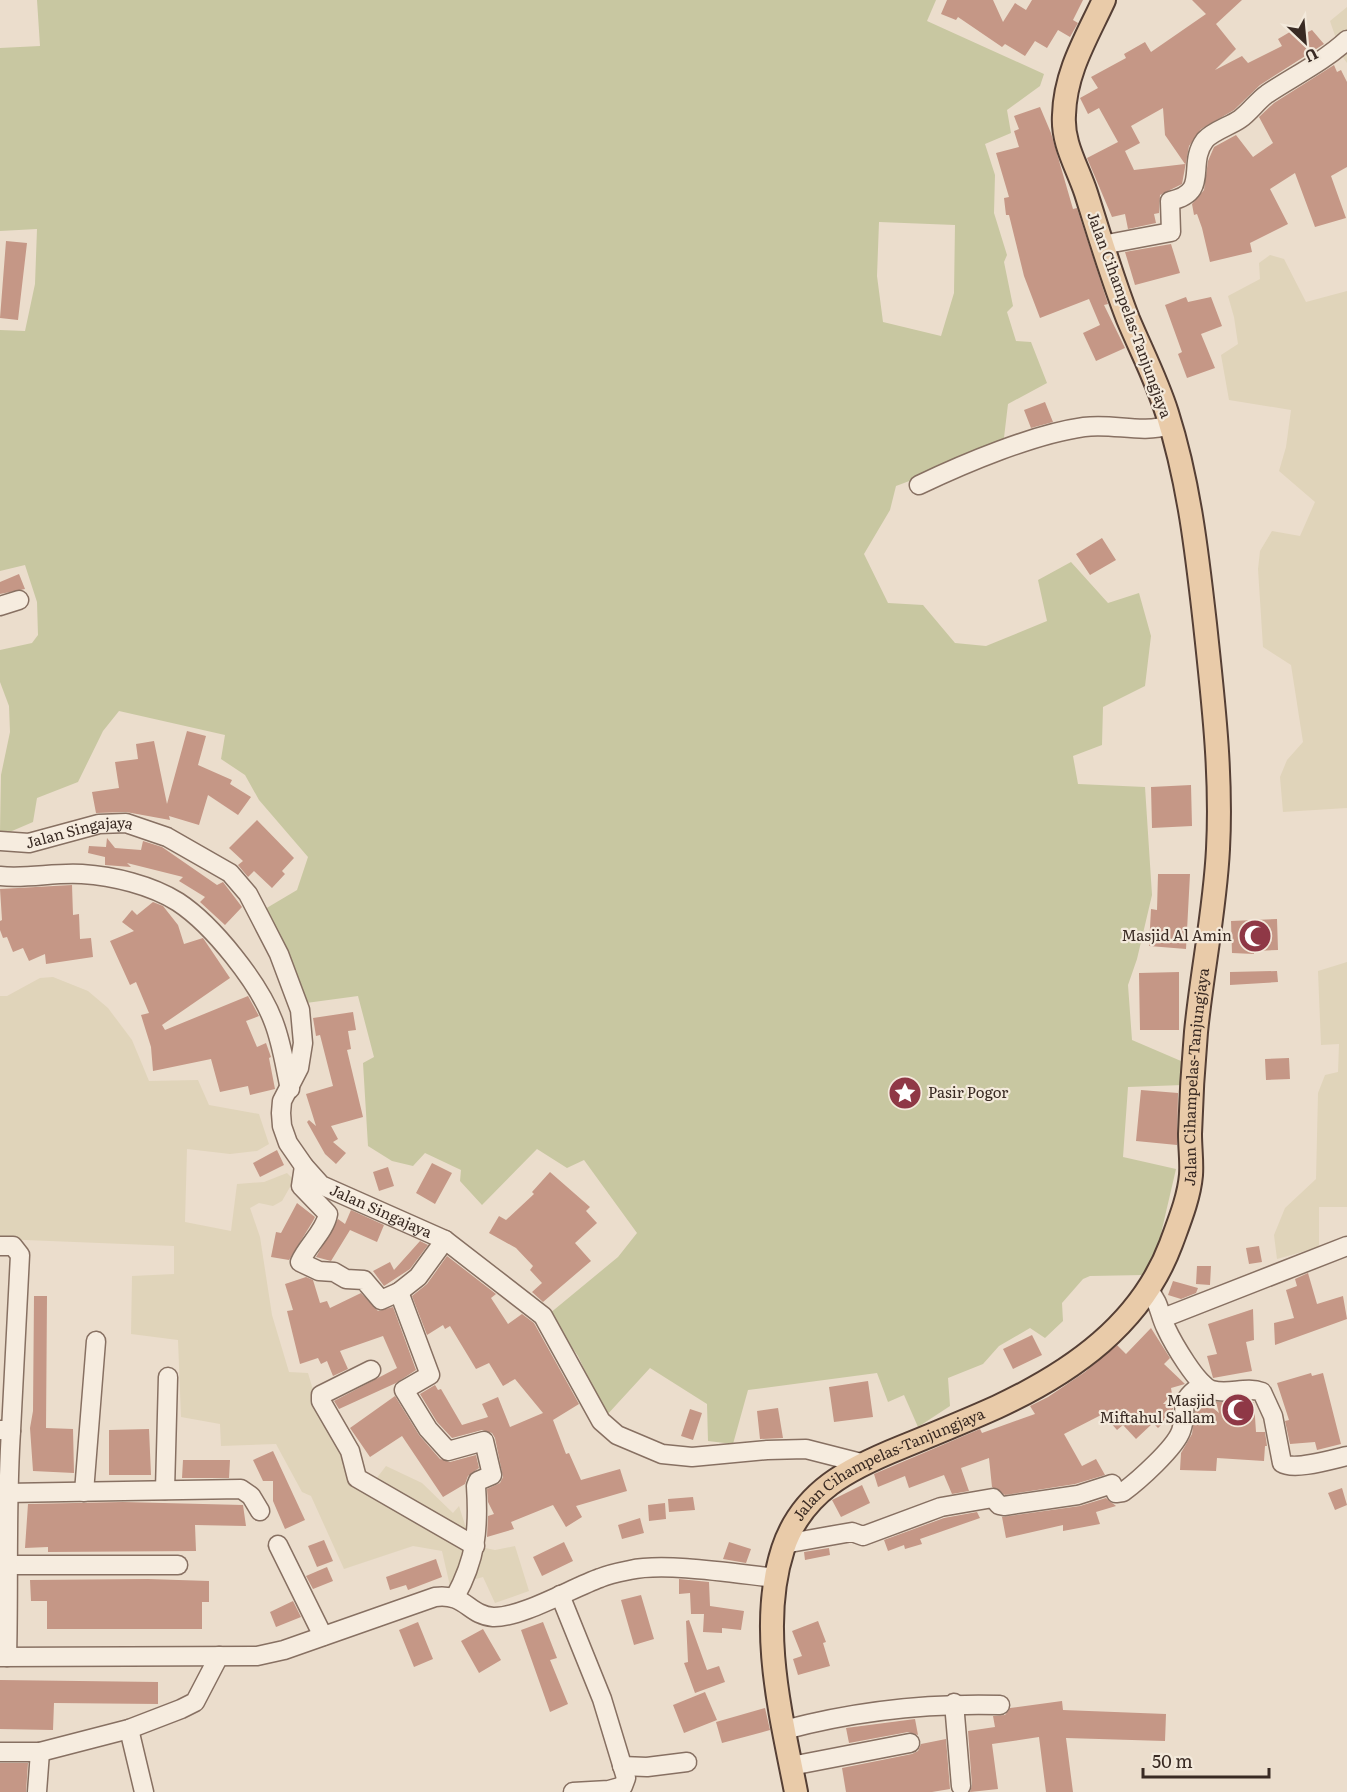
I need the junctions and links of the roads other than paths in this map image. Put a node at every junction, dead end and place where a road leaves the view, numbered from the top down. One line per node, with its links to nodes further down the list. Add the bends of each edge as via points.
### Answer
1 (1104, 0): 3 (main road, Jalan Cihampelas-Tanjungjaya, via 1068,80 1064,111 1066,142)
2 (1347, 40): 3 (street, via 1266,95 1240,119 1206,139 1198,156 1196,184 1184,198 1170,201 1171,232)
3 (1102, 245): 4 (main road, Jalan Cihampelas-Tanjungjaya)
4 (1170, 425): 5 (street, via 1145,430 1081,427 1002,450); 15 (main road, Jalan Cihampelas-Tanjungjaya, via 1192,519 1215,718 1218,851 1196,1034 1191,1177 1176,1230)
5 (919, 485)
6 (19, 600): 7 (street)
7 (0, 606)
8 (0, 841): 10 (street, Jalan Singajaya, via 29,843 99,824 126,823 167,837 230,873 248,894 279,954 300,1010 303,1043)
9 (0, 876): 10 (street, via 81,874 110,878 151,889 178,903 221,942 267,1005)
10 (290, 1089): 11 (street, Jalan Singajaya, via 282,1101 282,1126)
11 (304, 1166): 12 (street, Jalan Singajaya, via 321,1185); 16 (street, via 301,1186 328,1214 300,1262 346,1279 364,1280 381,1300)
12 (445, 1240): 16 (street, via 418,1277); 24 (street, Jalan Singajaya, via 543,1316 600,1421 617,1435 662,1454 692,1457 806,1449)
13 (0, 1246): 22 (street, via 13,1246 20,1255)
14 (1347, 1246): 17 (street)
15 (1149, 1291): 17 (street, via 1160,1305); 24 (main road, Jalan Cihampelas-Tanjungjaya, via 1104,1341 1078,1361 1001,1405)
16 (399, 1292): 31 (street, via 430,1375 404,1390 428,1429 448,1451 484,1441 492,1475 478,1480 476,1486)
17 (1163, 1317): 21 (street, via 1175,1347)
18 (96, 1341): 26 (street)
19 (371, 1370): 31 (street, via 321,1395 350,1451 357,1478)
20 (168, 1377): 25 (street)
21 (1203, 1384): 23 (street, via 1211,1390 1262,1392 1273,1416 1280,1460 1286,1466); 29 (street, via 1188,1394 1181,1431 1174,1442 1124,1492 1116,1493 1108,1485 1078,1495 1005,1506 993,1498 975,1499 915,1515 863,1536 852,1532)
22 (5, 1430): 27 (street)
23 (1347, 1456)
24 (861, 1463): 29 (main road, Jalan Cihampelas-Tanjungjaya, via 819,1491 802,1511)
25 (165, 1490): 26 (street); 28 (street, via 241,1489)
26 (84, 1492): 27 (street)
27 (6, 1493): 32 (street)
28 (260, 1511)
29 (784, 1544): 34 (main road, Jalan Cihampelas-Tanjungjaya)
30 (278, 1545): 37 (street)
31 (475, 1546): 36 (street, via 469,1572)
32 (5, 1565): 33 (street); 39 (street)
33 (177, 1565)
34 (776, 1578): 35 (street, via 634,1569 601,1577); 43 (main road, Jalan Cihampelas-Tanjungjaya, via 774,1637)
35 (560, 1595): 36 (street, via 509,1615 492,1617); 48 (street, via 602,1699)
36 (455, 1597): 37 (street, via 435,1597)
37 (323, 1636): 38 (street, via 257,1656)
38 (219, 1656): 39 (street); 42 (street, via 195,1702)
39 (4, 1657)
40 (954, 1703): 41 (street); 43 (street, via 873,1710); 50 (street)
41 (1000, 1704)
42 (129, 1730): 46 (street); 52 (street)
43 (784, 1730): 49 (main road, Jalan Cihampelas-Tanjungjaya)
44 (910, 1743): 49 (street)
45 (0, 1752): 46 (street)
46 (40, 1752): 51 (street)
47 (687, 1762): 48 (street)
48 (622, 1766): 53 (street, via 626,1778 623,1786)
49 (791, 1766): 54 (main road, Jalan Cihampelas-Tanjungjaya)
50 (961, 1786)
51 (37, 1792)
52 (144, 1792)
53 (573, 1792)
54 (796, 1792)

